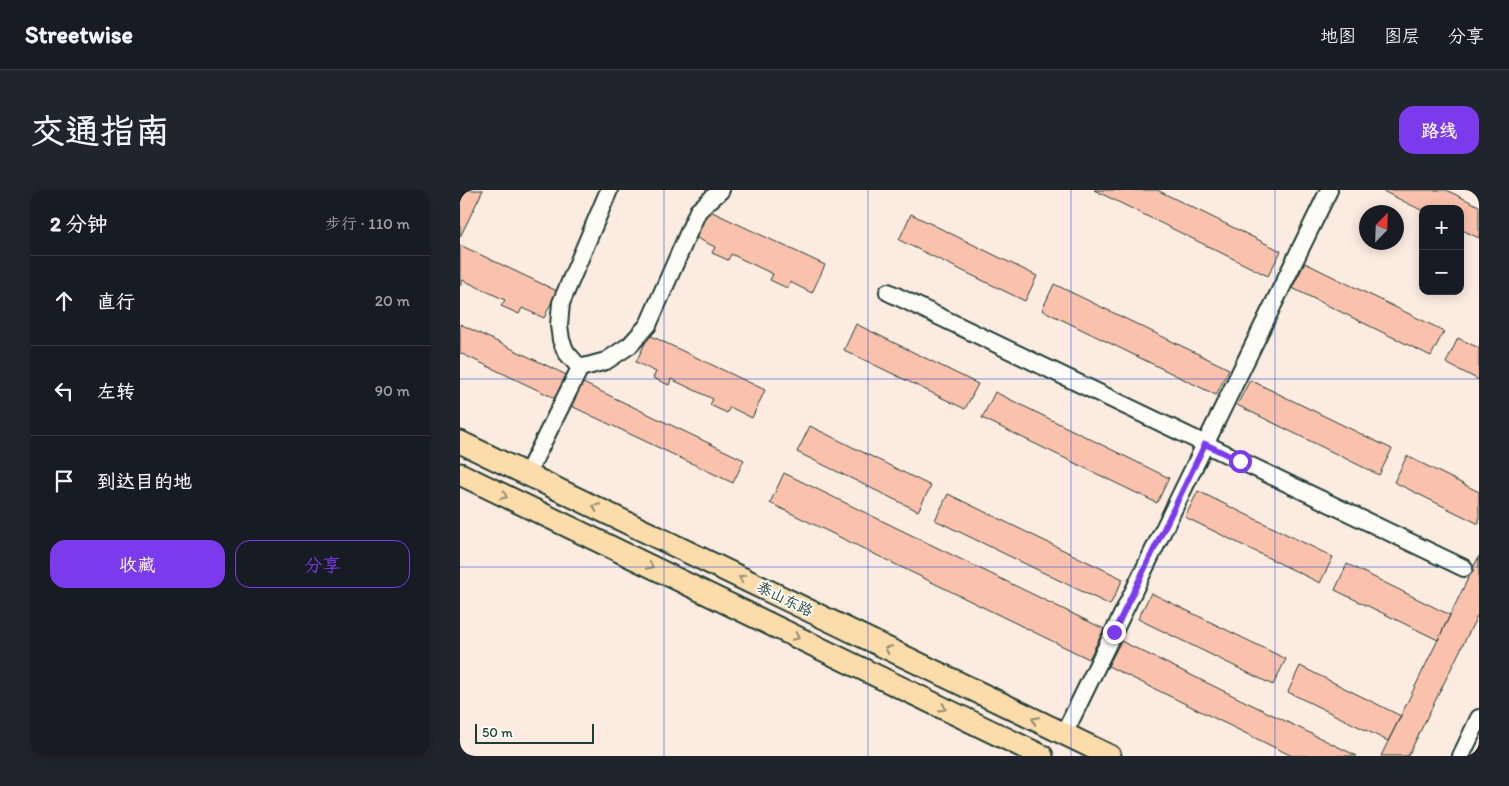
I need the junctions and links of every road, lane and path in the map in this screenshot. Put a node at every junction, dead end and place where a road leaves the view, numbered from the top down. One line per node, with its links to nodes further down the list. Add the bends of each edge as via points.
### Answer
1 (610, 190): 5 (street, via 561,303 561,340 566,352)
2 (720, 190): 5 (street, via 698,211 648,324 630,345 606,361)
3 (1329, 190): 7 (street)
4 (888, 292): 7 (street)
5 (580, 368): 9 (street)
6 (460, 442): 9 (main road, 泰山东路)
7 (1205, 444): 10 (street); 12 (street)
8 (460, 474): 13 (main road, 泰山东路, one-way to 13)
9 (527, 474): 12 (main road, 泰山东路, one-way to 9)
10 (1464, 568)
11 (1479, 718): 15 (street)
12 (1064, 734): 14 (main road, 泰山东路)
13 (1042, 756)
14 (1110, 756)
15 (1461, 756)

